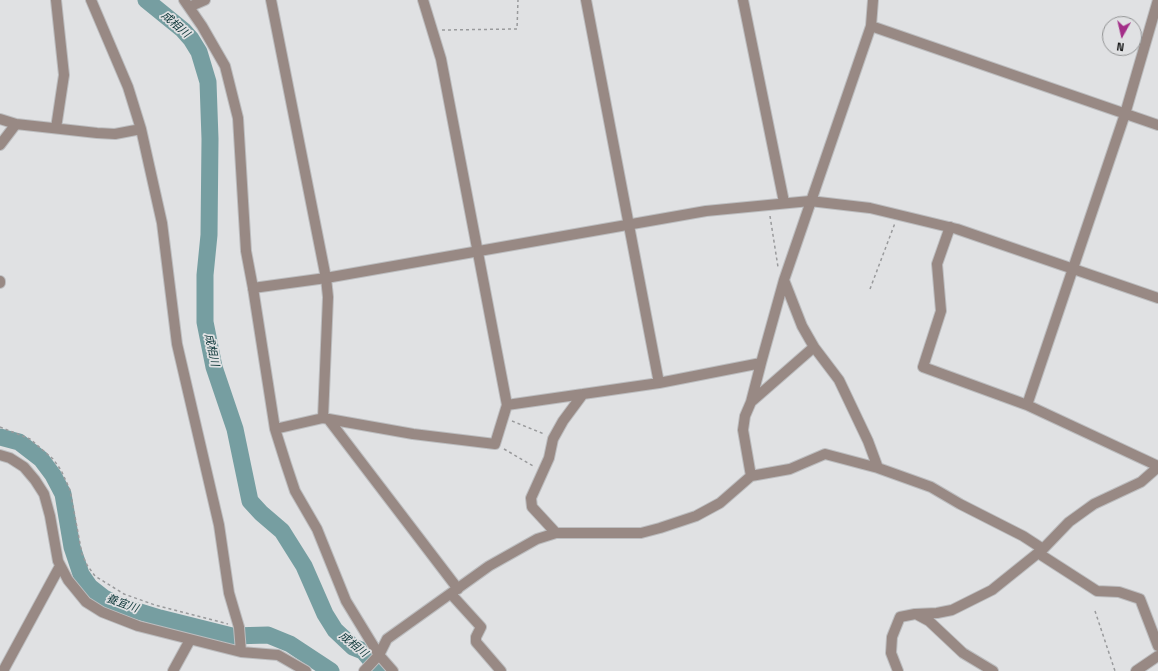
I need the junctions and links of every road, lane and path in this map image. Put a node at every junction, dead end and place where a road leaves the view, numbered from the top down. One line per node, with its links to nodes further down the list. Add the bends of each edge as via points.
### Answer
1 (56, 0): 18 (street, via 64,75)
2 (91, 0): 19 (street, via 128,86)
3 (205, 0): 11 (street)
4 (270, 0): 29 (street)
5 (423, 0): 13 (street)
6 (518, 0): 13 (path, via 517,29)
7 (586, 0): 25 (street)
8 (743, 0): 22 (street)
9 (874, 0): 12 (street)
10 (1158, 0): 14 (street)
11 (186, 3): 31 (street, via 225,66 238,118 246,250)
12 (871, 26): 14 (street); 21 (street)
13 (432, 30): 27 (street, via 441,59)
14 (1125, 114): 17 (street); 28 (street)
15 (0, 119): 16 (street)
16 (16, 124): 18 (street); 20 (street)
17 (1158, 125)
18 (56, 128): 19 (street, via 115,134)
19 (141, 129): 58 (street, via 162,223 177,344 219,525 229,593)
20 (0, 145)
21 (810, 201): 22 (street); 23 (street); 30 (street)
22 (784, 202): 25 (street, via 706,211)
23 (898, 214): 26 (street); 32 (path)
24 (770, 216): 30 (path, via 777,264)
25 (629, 224): 27 (street); 36 (street)
26 (950, 227): 28 (street); 40 (street, via 938,264 941,311 923,367)
27 (478, 251): 29 (street); 39 (street)
28 (1072, 269): 33 (street); 40 (street)
29 (326, 278): 31 (street); 42 (street)
30 (784, 280): 34 (street, via 802,326); 35 (street)
31 (253, 288): 44 (street)
32 (870, 289)
33 (1158, 298)
34 (814, 347): 38 (street); 49 (street, via 839,380)
35 (761, 363): 36 (street); 38 (street)
36 (659, 382): 37 (street)
37 (582, 394): 39 (street); 45 (street)
38 (751, 402): 51 (street, via 743,430)
39 (507, 405): 41 (street)
40 (1026, 405): 48 (street)
41 (503, 418): 45 (path); 46 (street)
42 (326, 419): 44 (street); 46 (street, via 413,434); 55 (street)
43 (0, 427): 58 (path, via 30,439 53,459 61,470 70,490 82,554 86,565 95,576 124,594 154,605)
44 (275, 429): 62 (street, via 295,491 317,528 346,601)
45 (553, 438): 50 (street, via 550,458)
46 (495, 444): 50 (path)
47 (0, 455): 54 (street, via 24,467 44,494)
48 (1158, 467): 53 (street, via 1141,482 1094,504 1069,522)
49 (878, 468): 51 (street, via 826,454 790,469); 53 (street, via 931,487 1023,536)
50 (544, 471): 52 (street, via 531,498 532,507)
51 (751, 476): 52 (street, via 720,503 696,516 660,528 641,533)
52 (556, 533): 55 (street, via 537,539 489,566)
53 (1041, 551): 57 (street, via 992,590 970,602 952,610); 60 (street, via 1097,591 1119,592 1140,599)
54 (60, 566): 59 (street, via 86,602 102,612 138,626); 64 (street)
55 (455, 592): 62 (street, via 387,639); 69 (street, via 481,627 476,642)
56 (1095, 611): 72 (path)
57 (915, 614): 70 (street, via 900,617 892,637 891,653); 71 (street, via 929,622 963,653)
58 (239, 627): 61 (street)
59 (190, 640): 61 (street); 65 (street)
60 (1158, 646)
61 (241, 652): 66 (street, via 278,655)
62 (379, 655): 67 (street); 68 (street)
63 (1158, 656): 73 (street)
64 (3, 671)
65 (173, 671)
66 (306, 671)
67 (364, 671)
68 (393, 671)
69 (501, 671)
70 (898, 671)
71 (993, 671)
72 (1115, 671)
73 (1136, 671)

